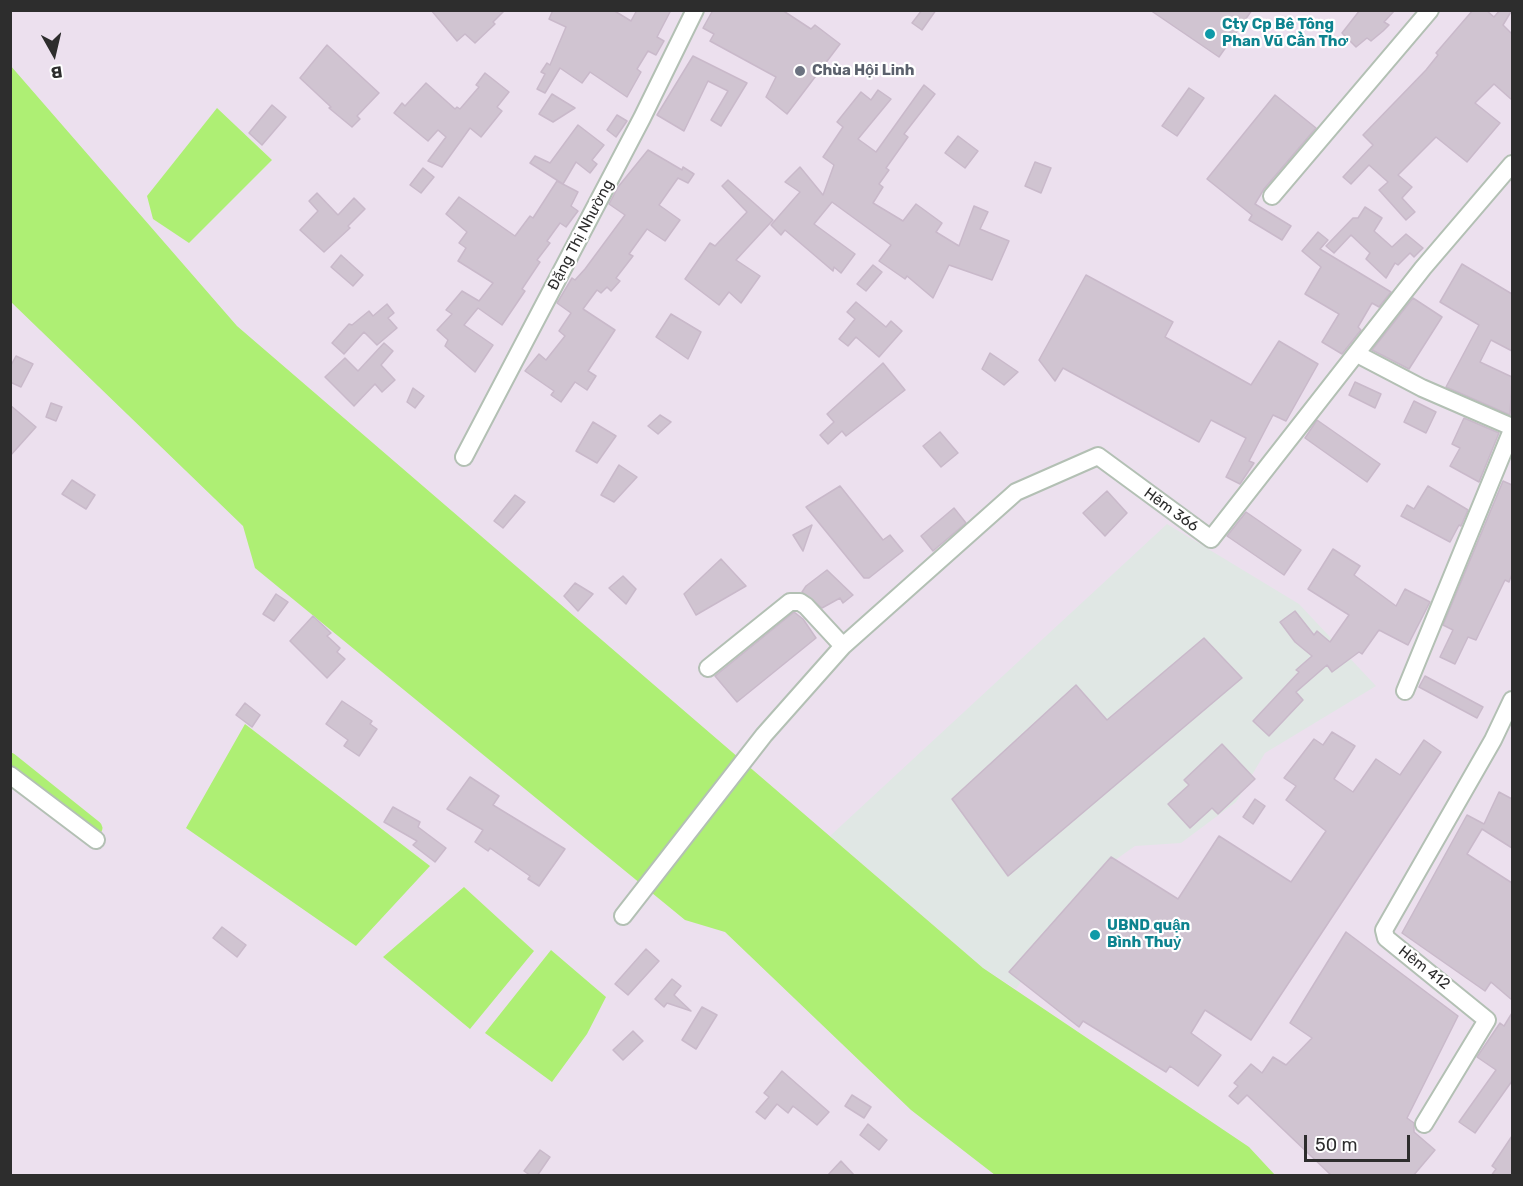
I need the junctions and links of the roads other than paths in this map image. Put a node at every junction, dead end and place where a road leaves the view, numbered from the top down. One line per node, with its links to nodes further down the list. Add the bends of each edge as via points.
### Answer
1 (695, 10): 7 (street, Đặng Thị Nhường)
2 (1430, 10): 4 (street)
3 (1512, 164): 5 (street, Hẽm 366, via 1423,268)
4 (1272, 196)
5 (1357, 354): 6 (street); 8 (street, Hẽm 366, via 1211,539 1098,456 1016,492)
6 (1512, 429): 10 (street)
7 (464, 458)
8 (843, 646): 9 (street, via 806,606 790,602); 14 (street, Hẽm 366, via 764,735)
9 (708, 668)
10 (1405, 691)
11 (1512, 700): 15 (street, Hẻm 412, via 1384,930 1386,938 1487,1020)
12 (10, 775): 13 (street)
13 (96, 840)
14 (623, 916)
15 (1424, 1124)

